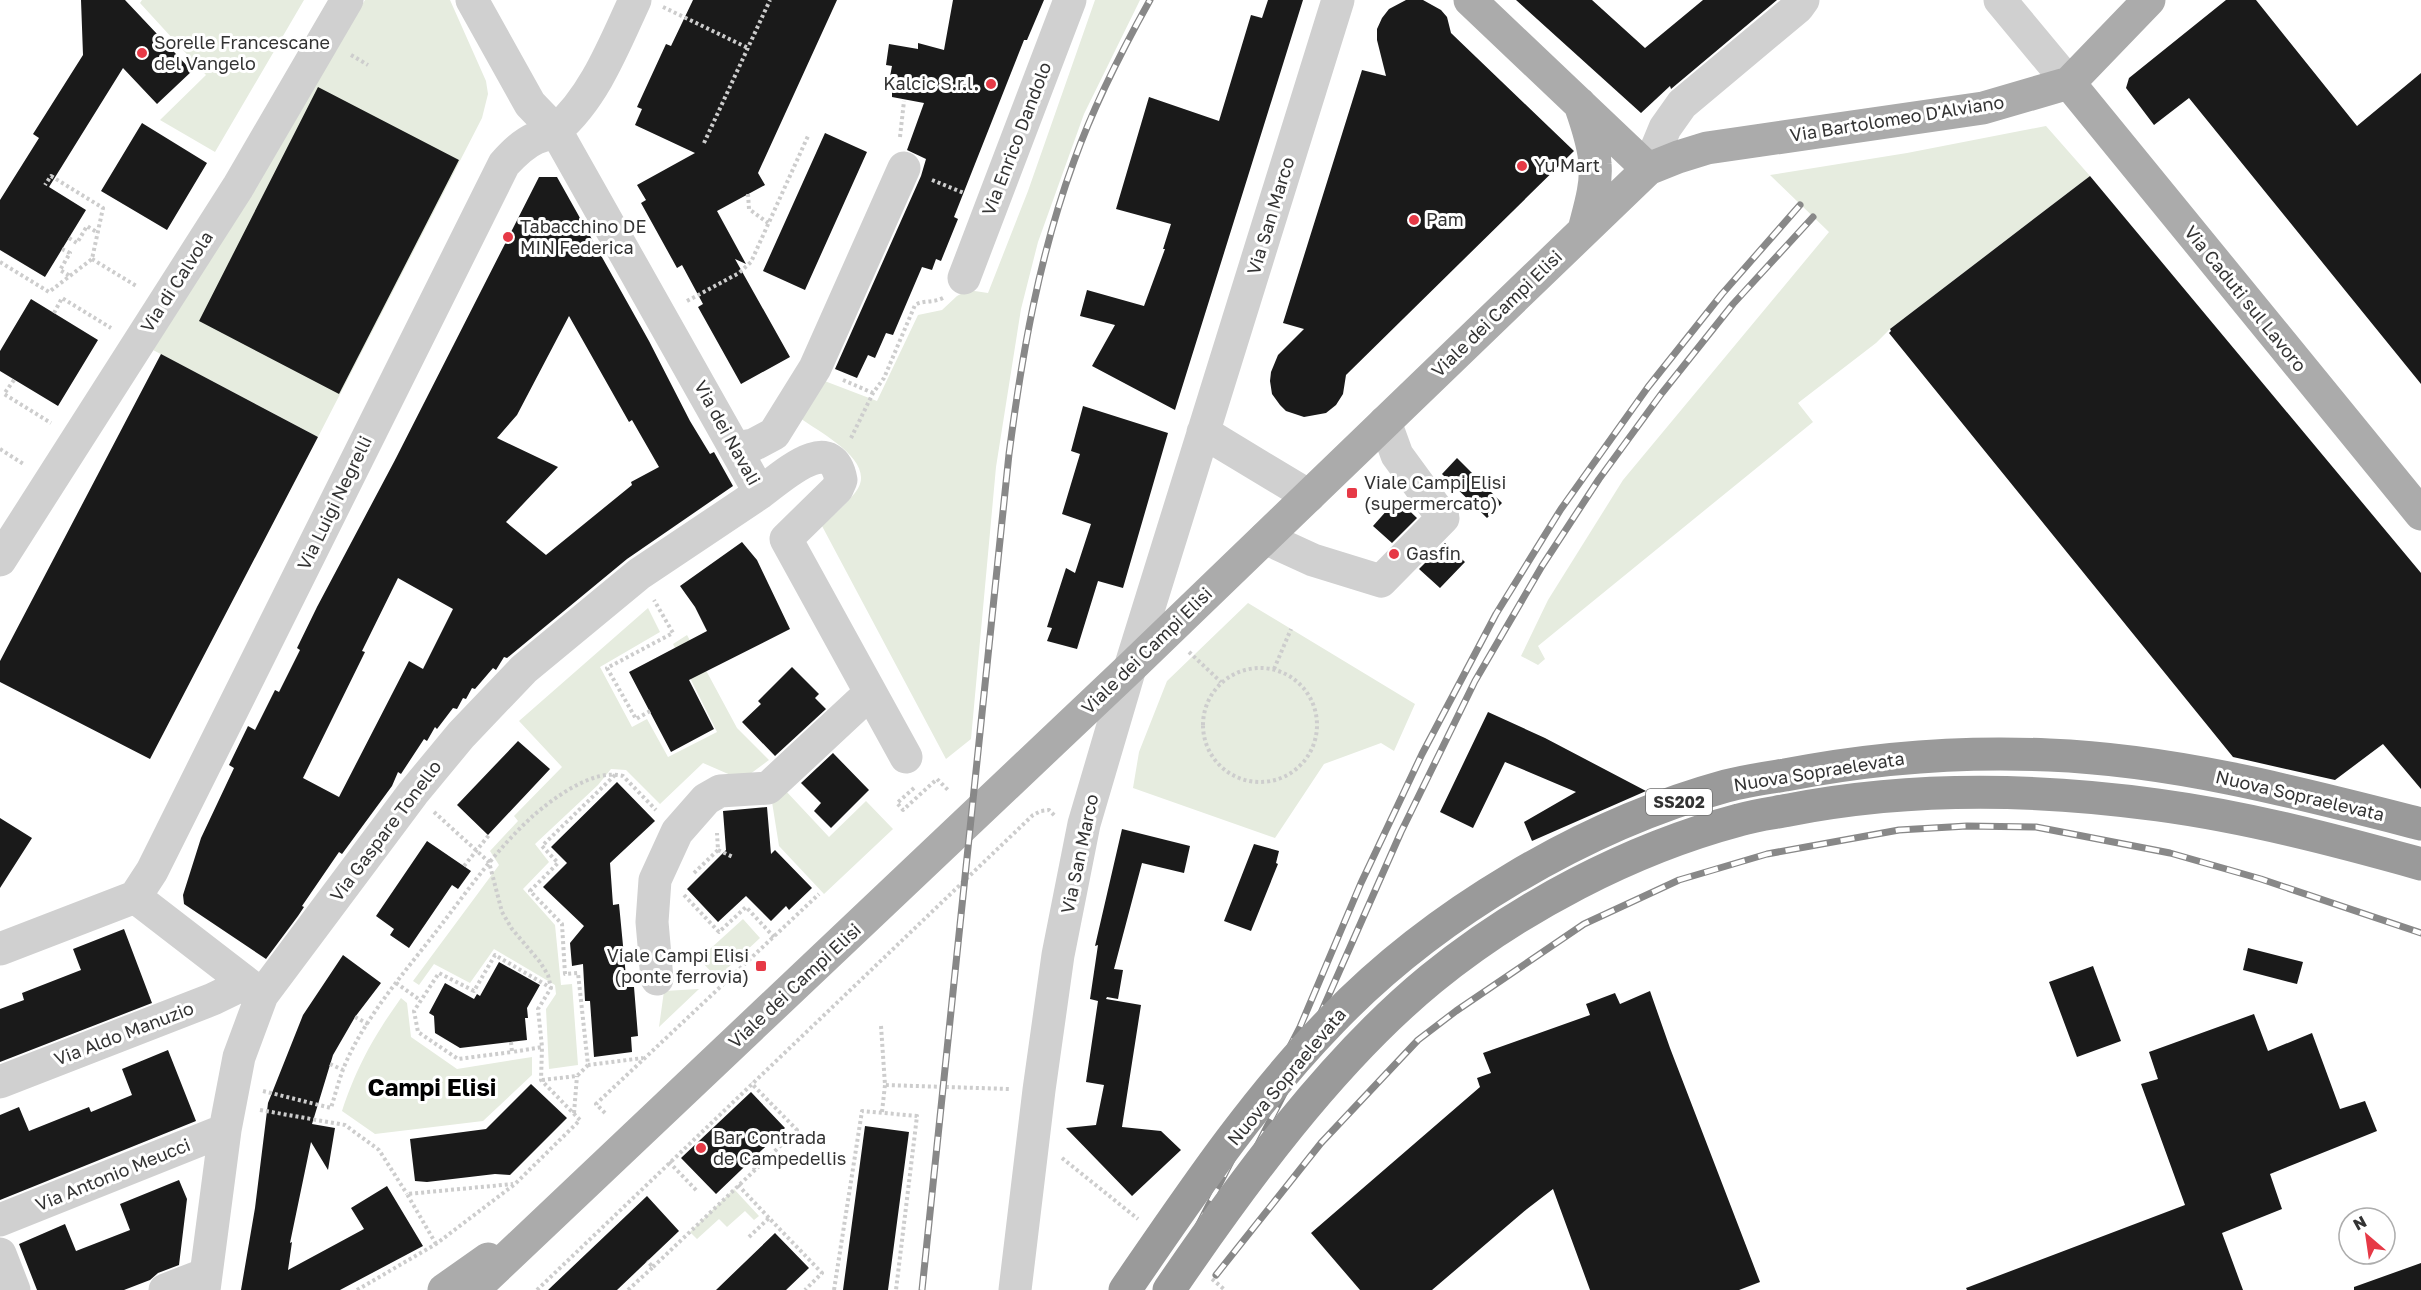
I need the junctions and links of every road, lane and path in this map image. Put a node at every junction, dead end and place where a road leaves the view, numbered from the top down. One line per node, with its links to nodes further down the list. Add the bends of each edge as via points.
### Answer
1 (347, 0): 46 (street, Via di Calvola, via 238,187)
2 (472, 0): 15 (street, Via dei Navali, via 530,104)
3 (771, 0): 11 (path)
4 (1070, 0): 22 (street, Via Enrico Dandolo)
5 (1338, 0): 37 (street, Via San Marco)
6 (1470, 0): 14 (main road)
7 (1803, 0): 19 (street, Viale dei Campi Elisi, via 1682,104 1665,128)
8 (2000, 0): 12 (street)
9 (2149, 0): 12 (main road, Via Bartolomeo D'Alviano)
10 (644, 2): 11 (path); 15 (street, via 587,95)
11 (748, 48): 17 (path)
12 (2069, 83): 19 (main road, Via Bartolomeo D'Alviano, via 1983,108 1707,148); 44 (main road, Via Caduti sul Lavoro)
13 (904, 101): 18 (path, via 900,147)
14 (1579, 102): 19 (main road); 24 (main road, via 1596,166)
15 (556, 131): 38 (street, Via dei Navali); 73 (street, Via Luigi Negrelli, via 518,148 504,164 152,871)
16 (808, 136): 23 (path)
17 (704, 143)
18 (904, 168): 22 (path); 38 (street, via 815,368 774,434 753,445)
19 (1648, 170): 24 (main road, Viale dei Campi Elisi)
20 (45, 185): 25 (path, via 51,176 103,208)
21 (747, 194): 23 (path, via 749,209)
22 (992, 204): 30 (street, Via Enrico Dandolo)
23 (768, 223): 31 (path, via 746,267)
24 (1584, 230): 36 (main road, Viale dei Campi Elisi)
25 (98, 233): 26 (path, via 87,226 77,243); 29 (path, via 92,259)
26 (69, 238)
27 (62, 249): 29 (path, via 70,253 60,270)
28 (0, 262): 29 (path, via 49,292)
29 (69, 276)
30 (964, 278): 40 (path, via 954,275 944,298 935,303 915,305 884,378)
31 (686, 301)
32 (54, 313): 33 (path, via 62,298)
33 (120, 333)
34 (14, 380): 35 (path, via 4,394)
35 (18, 403)
36 (1385, 422): 43 (main road, Viale dei Campi Elisi); 45 (street, via 1397,455 1443,518 1381,581 1313,560)
37 (1203, 432): 43 (street); 50 (street, Via San Marco)
38 (735, 448): 42 (street, Via dei Navali)
39 (0, 449): 41 (path)
40 (834, 463): 42 (street, Via dei Navali, via 818,456); 53 (street, via 841,480 837,489 786,539)
41 (33, 471)
42 (760, 493): 79 (street, Via Gaspare Tonello, via 639,574 524,669 461,735)
43 (1309, 496): 45 (main road, Viale dei Campi Elisi)
44 (2421, 514)
45 (1265, 538): 50 (main road, Viale dei Campi Elisi)
46 (0, 560)
47 (651, 594): 54 (path, via 673,633 608,668 636,719)
48 (1291, 628): 51 (path)
49 (1187, 650): 52 (path)
50 (1130, 669): 112 (main road, Viale dei Campi Elisi); 131 (street, Via San Marco, via 1084,824 1058,955)
51 (1275, 669): 52 (path, via 1237,672); 52 (path, via 1292,677 1305,690 1317,725 1314,744 1305,760 1274,781 1236,778 1220,767 1209,752 1203,734 1203,715 1209,697)
52 (1221, 682)
53 (870, 693): 55 (street); 58 (street, via 768,788)
54 (650, 711)
55 (912, 770): 57 (path, via 897,803 903,810 937,779)
56 (616, 774): 62 (path, via 623,776); 67 (path, via 591,778 564,792 534,815); 91 (path, via 542,846 558,863 530,891 562,924 565,974 578,973)
57 (948, 790)
58 (716, 794): 62 (street, via 706,799); 65 (path)
59 (434, 811): 64 (path)
60 (1056, 820): 96 (path, via 1049,810 1034,815)
61 (2421, 824): 132 (highway, Nuova Sopraelevata / SS202, bridge, via 2169,767 2051,755 1943,754 1836,765 1727,786 1649,812 1565,849 1491,891 1406,952 1333,1019 1253,1111)
62 (677, 832): 76 (street, via 655,879 652,922)
63 (489, 835): 64 (path)
64 (477, 850): 67 (path); 69 (path)
65 (718, 850): 66 (path); 70 (path)
66 (733, 857)
67 (489, 862): 77 (path); 78 (path, via 502,912 544,969)
68 (2421, 864): 133 (highway, Nuova Sopraelevata / SS202, bridge, via 2310,834 2160,805 2054,794 1947,791 1845,799 1740,820 1665,845 1582,881 1510,922 1431,979 1359,1046 1283,1134)
69 (464, 866)
70 (686, 880)
71 (678, 888): 74 (path, via 719,932 746,907)
72 (819, 894): 74 (path)
73 (135, 897): 75 (street); 79 (street)
74 (774, 937): 88 (path)
75 (0, 949)
76 (657, 979)
77 (396, 983): 80 (path); 82 (path)
78 (551, 988): 80 (path, via 495,956 474,991 439,973); 85 (path, via 538,1009)
79 (254, 989): 95 (street, Via Aldo Manuzio, via 213,999); 104 (street, Via Gaspare Tonello)
80 (420, 1000): 86 (path, via 414,1011 418,1032 458,1059)
81 (355, 1017): 82 (path)
82 (368, 1024): 92 (path)
83 (881, 1026): 97 (path)
84 (511, 1042): 86 (path)
85 (542, 1047): 86 (path); 94 (path)
86 (512, 1052)
87 (613, 1054): 89 (path)
88 (644, 1058): 89 (path); 101 (path, via 596,1104)
89 (614, 1062): 91 (path)
90 (330, 1064): 92 (path)
91 (588, 1065): 93 (path)
92 (344, 1070): 98 (path, via 331,1108)
93 (577, 1076): 94 (path); 103 (path)
94 (541, 1080): 103 (path)
95 (0, 1082)
96 (751, 1083): 105 (path); 107 (path, via 797,1130)
97 (885, 1085): 99 (path); 102 (path)
98 (254, 1088)
99 (1010, 1089)
100 (260, 1110): 111 (path, via 345,1125 379,1150)
101 (605, 1113)
102 (882, 1113): 129 (path, via 862,1111); 130 (path, via 916,1116)
103 (574, 1114): 108 (path, via 580,1120)
104 (225, 1131): 114 (street, Via Antonio Meucci); 120 (street, Via Gaspare Tonello)
105 (669, 1162): 110 (path); 126 (path)
106 (749, 1162): 107 (path)
107 (756, 1170): 109 (path)
108 (515, 1184): 111 (path); 116 (path)
109 (738, 1185): 113 (path); 119 (path)
110 (697, 1191)
111 (407, 1194): 116 (path)
112 (571, 1197): 124 (main road); 125 (main road, Viale dei Campi Elisi)
113 (769, 1218): 115 (path); 128 (path, via 822,1273)
114 (0, 1220)
115 (749, 1237)
116 (436, 1244): 123 (path)
117 (0, 1254): 121 (street)
118 (647, 1261): 119 (path)
119 (653, 1267): 127 (path)
120 (205, 1282): 122 (street)
121 (14, 1290)
122 (165, 1290)
123 (357, 1290)
124 (444, 1290)
125 (473, 1290)
126 (537, 1290)
127 (628, 1290)
128 (805, 1290)
129 (834, 1290)
130 (896, 1290)
131 (1015, 1290)
132 (1125, 1290)
133 (1169, 1290)

